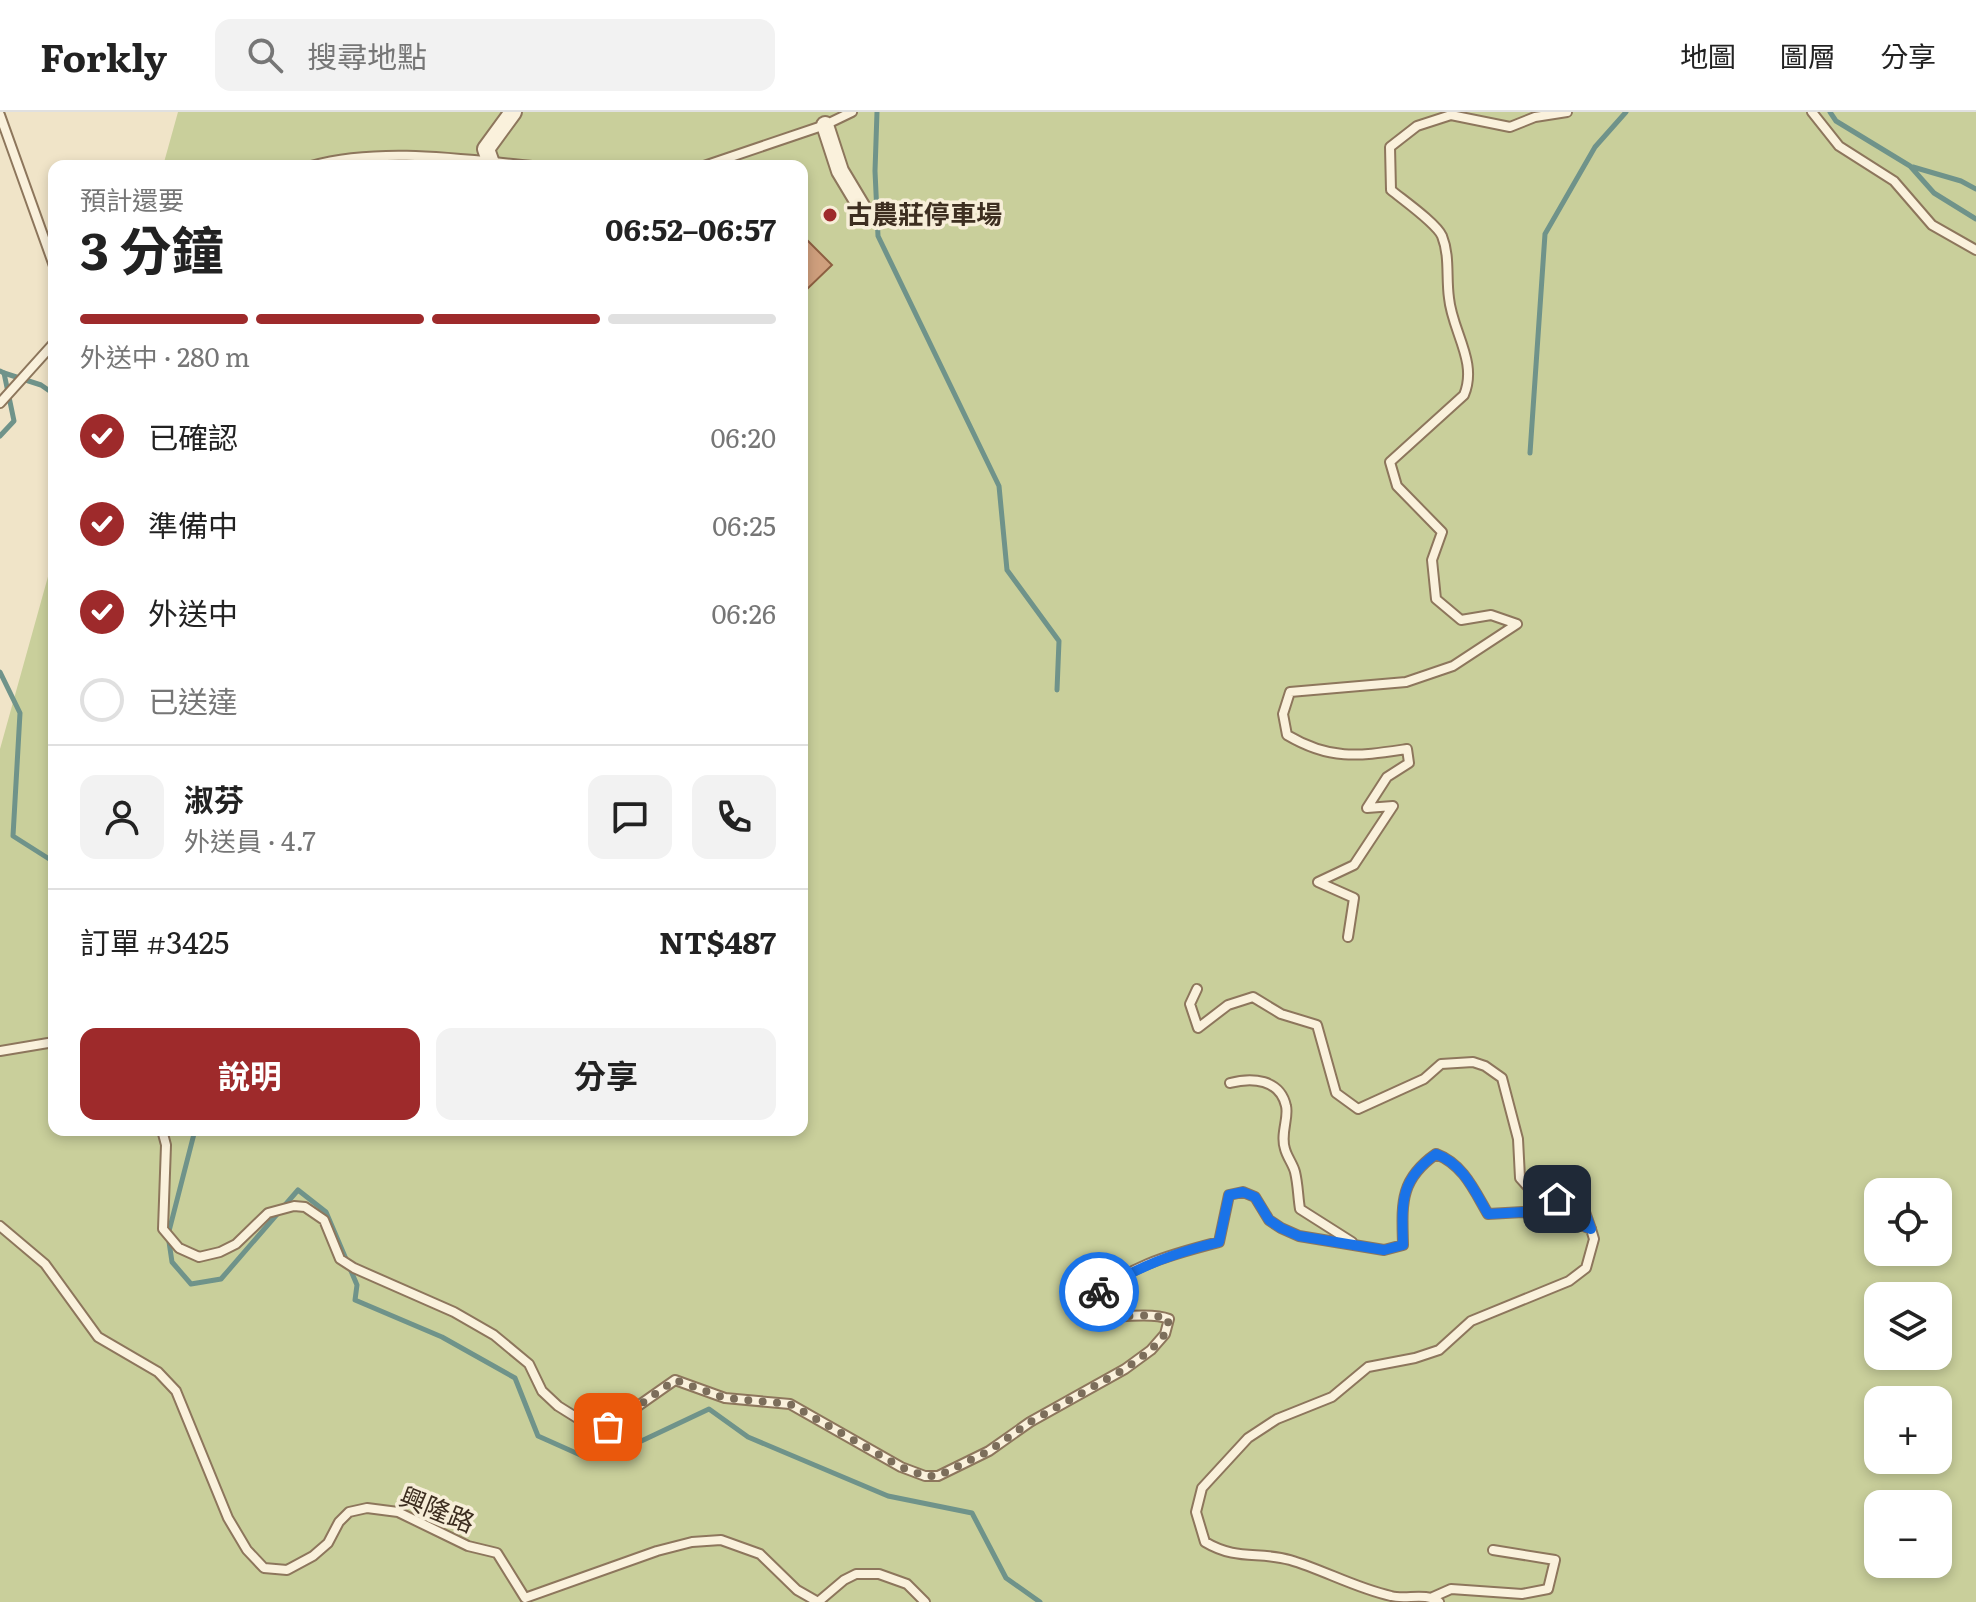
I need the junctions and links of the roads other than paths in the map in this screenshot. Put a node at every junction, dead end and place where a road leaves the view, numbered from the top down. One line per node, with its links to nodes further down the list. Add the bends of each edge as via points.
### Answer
1 (513, 112): 9 (street, via 486,149)
2 (852, 112): 6 (lane)
3 (1567, 112): 16 (lane, via 1510,127 1451,115 1417,126 1390,147 1391,190 1441,233 1449,265 1449,300 1466,351 1469,384 1464,395 1390,462 1397,486 1442,532 1432,560 1436,599 1461,620 1491,615 1517,624 1453,666 1406,682 1290,692 1283,714 1287,735 1307,746 1336,755 1407,749 1409,763 1387,777 1367,808 1393,806 1354,865 1318,882 1354,898)
4 (1812, 112): 13 (lane, via 1839,146 1894,181 1932,225)
5 (0, 115): 12 (lane)
6 (825, 125): 10 (lane); 11 (street, via 840,171)
7 (342, 160): 8 (lane, via 413,155)
8 (456, 160)
9 (490, 160)
10 (722, 160)
11 (867, 216)
12 (48, 249)
13 (1976, 250)
14 (48, 349): 15 (lane)
15 (0, 403)
16 (1348, 937)
17 (1197, 989): 23 (lane, via 1190,1004 1198,1028 1228,1005 1253,997 1281,1014 1317,1025 1336,1093 1358,1109 1424,1079 1441,1064 1485,1066 1502,1078 1518,1139 1520,1178 1528,1187 1585,1212)
18 (48, 1043): 19 (lane)
19 (0, 1051)
20 (1230, 1083): 24 (lane, via 1260,1080 1279,1089 1287,1108 1284,1148 1295,1169 1300,1209)
21 (164, 1136): 24 (lane, via 163,1229 179,1248 199,1257 236,1244 268,1213 305,1207 324,1220 340,1259 494,1335 529,1364 542,1391 582,1421 608,1427 675,1380 725,1398 790,1404 925,1476 938,1476 989,1451 1151,1350 1165,1334 1169,1319 1092,1318 1089,1306 1099,1292 1138,1269 1219,1242 1229,1195 1243,1192 1255,1197 1269,1220 1299,1236)
22 (0, 1226): 27 (lane, 興隆路, via 45,1264 98,1337 158,1372 176,1391 228,1518 264,1568 287,1570 313,1556 349,1512 367,1508 398,1512 468,1546 497,1553 525,1598 657,1551 721,1540 760,1554 797,1590)
23 (1591, 1229): 24 (lane, via 1553,1214 1488,1214 1464,1173 1436,1154 1407,1183 1403,1245 1384,1250); 26 (lane, via 1594,1239 1586,1268 1569,1281 1471,1321 1439,1350 1368,1367 1332,1397 1277,1419 1248,1438 1202,1488 1196,1512 1205,1542 1224,1553 1288,1560 1361,1589)
24 (1356, 1244)
25 (1493, 1550): 26 (lane, via 1555,1560 1548,1589 1522,1594 1451,1589)
26 (1436, 1600)
27 (818, 1602): 28 (lane, 興隆路, via 856,1574 879,1574 907,1584)
28 (925, 1602)

